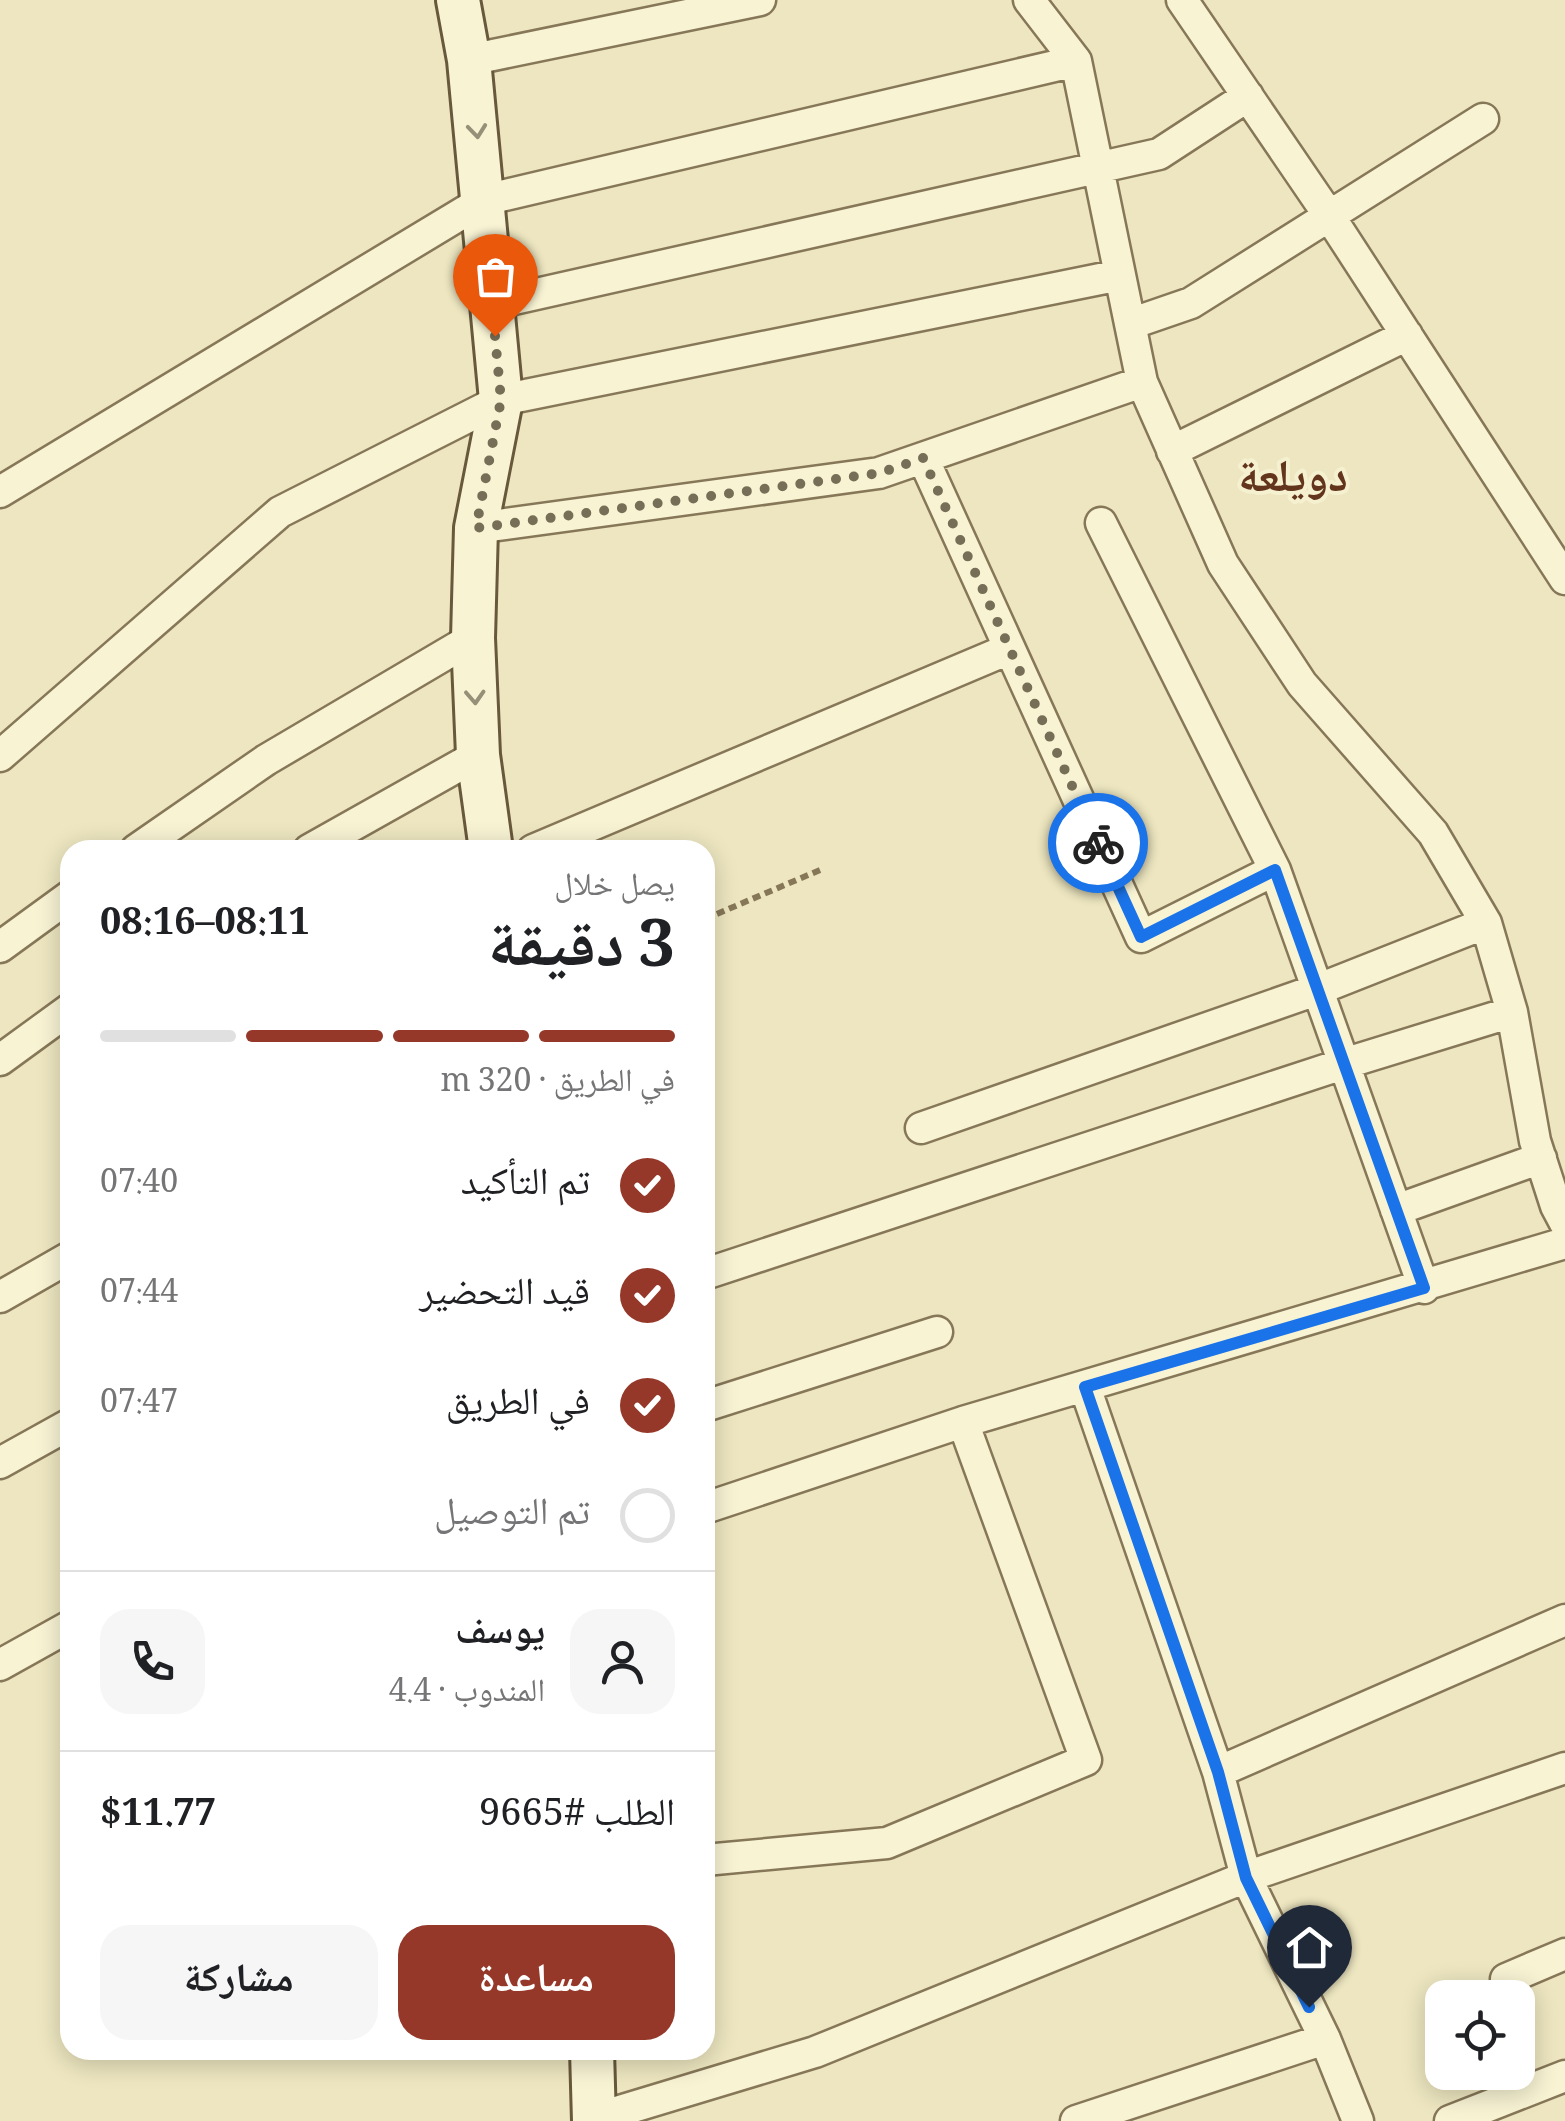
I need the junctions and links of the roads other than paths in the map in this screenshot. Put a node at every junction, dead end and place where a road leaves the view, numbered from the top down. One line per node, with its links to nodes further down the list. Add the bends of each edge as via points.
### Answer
1 (458, 0): 5 (main road)
2 (760, 0): 5 (street)
3 (1029, 0): 6 (street)
4 (1182, 0): 7 (street)
5 (470, 60): 10 (main road, one-way to 10)
6 (1076, 62): 9 (street); 10 (street)
7 (1248, 96): 9 (street, via 1159,154); 11 (street)
8 (1484, 119): 11 (street)
9 (1098, 169): 12 (street); 13 (street)
10 (484, 200): 13 (main road); 20 (street)
11 (1330, 217): 14 (street, via 1191,303); 15 (street)
12 (1120, 275): 14 (street); 17 (street)
13 (492, 304): 17 (main road)
14 (1130, 324): 16 (street)
15 (1407, 336): 18 (street); 23 (street)
16 (1142, 382): 18 (street); 19 (street)
17 (501, 400): 22 (main road); 27 (street, via 280,512)
18 (1172, 451): 34 (street, via 1223,564 1302,684 1434,832)
19 (923, 458): 22 (street, via 880,473); 25 (street)
20 (0, 492)
21 (1101, 523): 32 (street)
22 (476, 528): 24 (main road)
23 (1565, 579)
24 (473, 638): 26 (main road, one-way to 26); 28 (street, via 266,760)
25 (1009, 650): 31 (street); 32 (street, via 1141,937)
26 (478, 755): 29 (street); 30 (main road)
27 (0, 756)
28 (150, 840)
29 (327, 840)
30 (490, 840)
31 (557, 840)
32 (1275, 870): 36 (street)
33 (60, 903): 35 (street)
34 (1486, 923): 36 (street); 37 (street)
35 (0, 946)
36 (1319, 990): 40 (street); 41 (street)
37 (1512, 1012): 40 (street); 42 (street)
38 (60, 1016): 39 (street)
39 (0, 1060)
40 (1343, 1064): 43 (street); 47 (street)
41 (920, 1128)
42 (1541, 1158): 43 (street); 44 (street)
43 (1396, 1210): 48 (street)
44 (1562, 1211)
45 (1565, 1244): 48 (street)
46 (60, 1263): 49 (street)
47 (715, 1271)
48 (1424, 1288): 51 (street)
49 (0, 1297)
50 (936, 1332): 52 (street)
51 (1085, 1387): 53 (street); 61 (street)
52 (715, 1403)
53 (963, 1422): 56 (street); 62 (street, via 1086,1760 888,1843)
54 (60, 1430): 55 (street)
55 (0, 1463)
56 (715, 1505)
57 (1565, 1620): 61 (street)
58 (60, 1632): 59 (street)
59 (0, 1665)
60 (1565, 1768): 63 (street)
61 (1218, 1772): 63 (street)
62 (715, 1859)
63 (1246, 1878): 66 (street); 69 (street, via 815,2052)
64 (1565, 1954): 65 (street)
65 (1506, 1979)
66 (1325, 2039): 70 (street); 71 (street)
67 (592, 2060): 69 (main road)
68 (1565, 2076): 72 (street)
69 (594, 2120)
70 (1076, 2121)
71 (1358, 2121)
72 (1450, 2121)

